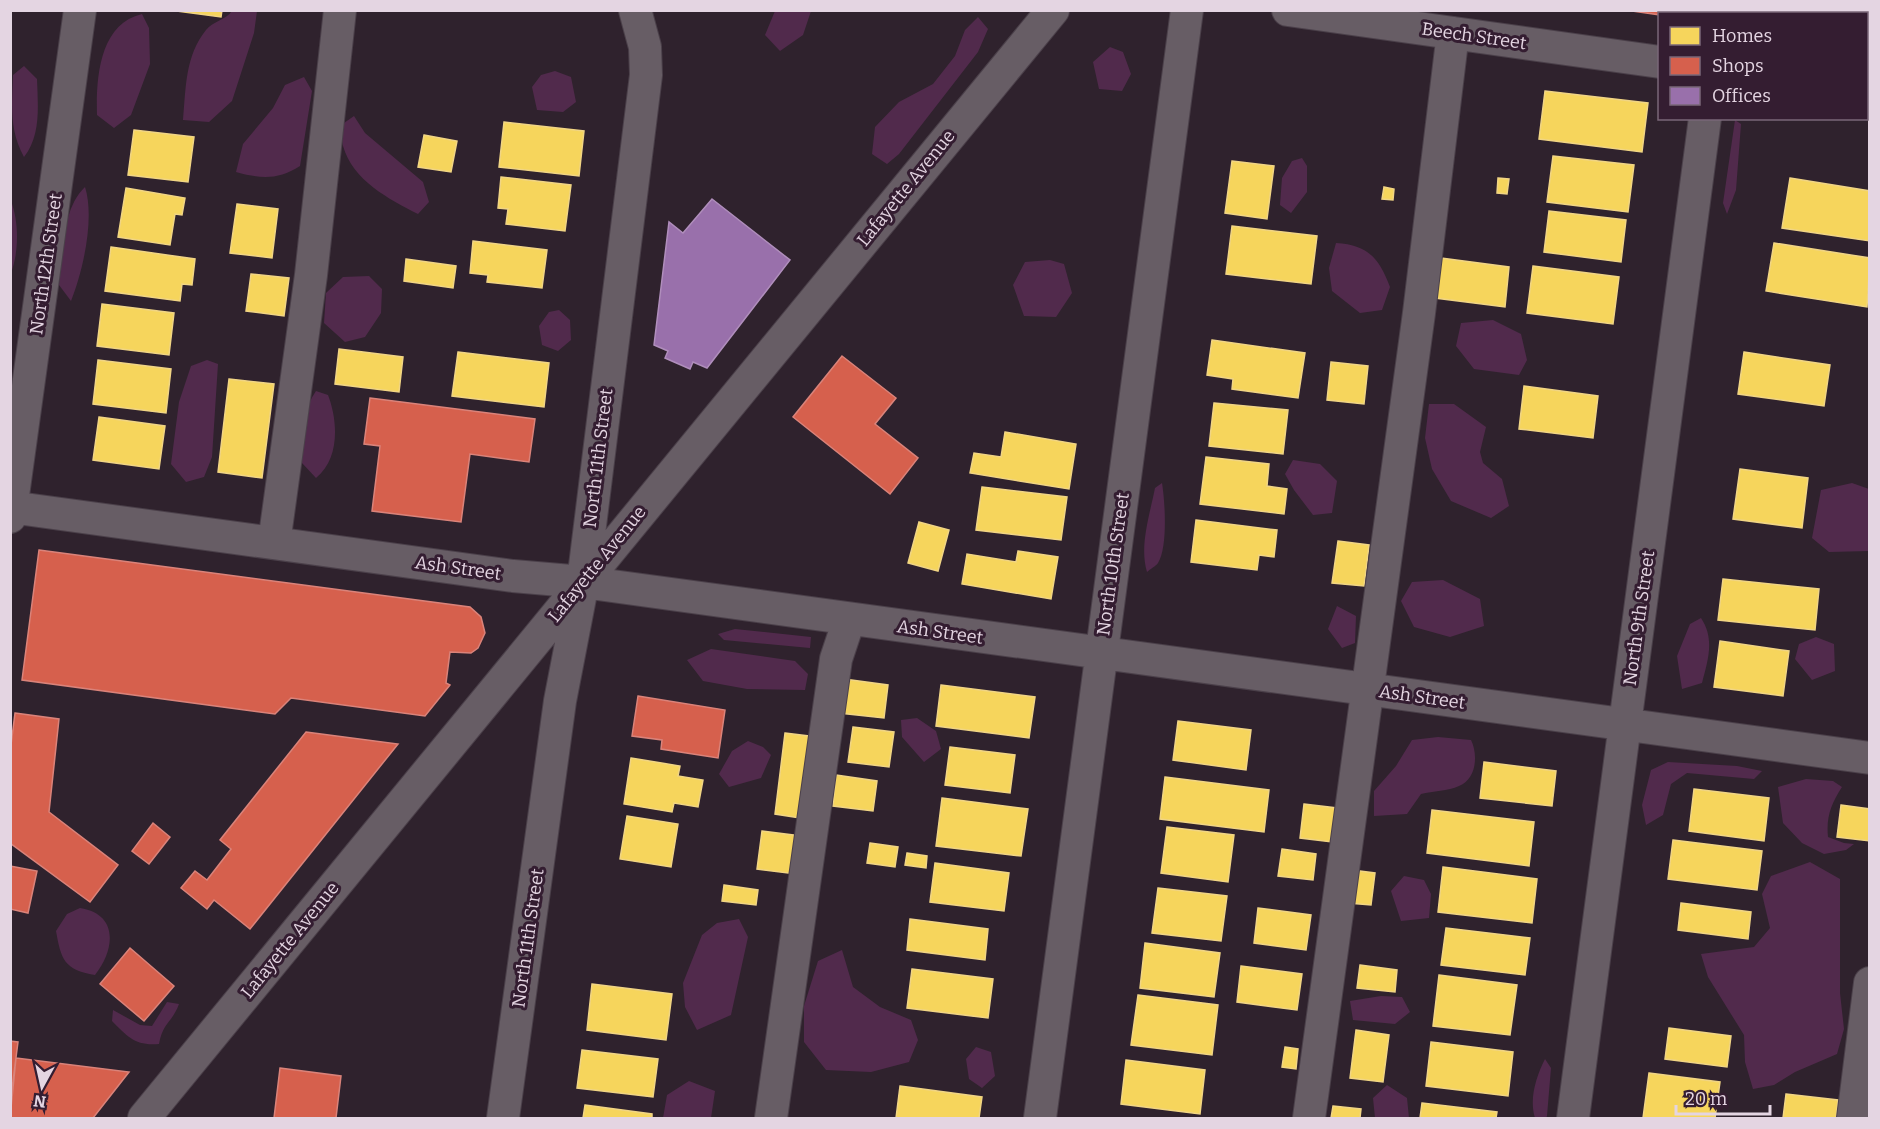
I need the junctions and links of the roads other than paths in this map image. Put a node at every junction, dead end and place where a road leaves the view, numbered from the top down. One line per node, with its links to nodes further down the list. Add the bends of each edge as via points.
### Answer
1 (80, 10): 10 (street, North 12th Street)
2 (340, 10): 11 (street, via 311,275)
3 (635, 10): 12 (street, North 11th Street, via 645,47 646,75)
4 (1053, 10): 12 (street, Lafayette Avenue)
5 (1187, 10): 14 (street, North 10th Street)
6 (1288, 10): 7 (street, Beech Street)
7 (1453, 33): 8 (street, Beech Street); 15 (street, via 1419,313)
8 (1658, 62)
9 (1705, 120): 16 (street, North 9th Street)
10 (11, 510): 11 (street, Ash Street)
11 (274, 543): 12 (street, Ash Street)
12 (582, 582): 13 (street, Ash Street); 19 (street, Lafayette Avenue); 20 (street, North 11th Street, via 560,701)
13 (849, 620): 14 (street, Ash Street); 21 (street, via 836,659)
14 (1102, 652): 15 (street, Ash Street); 22 (street, North 10th Street)
15 (1366, 689): 16 (street, Ash Street); 23 (street)
16 (1625, 726): 17 (street, Ash Street); 24 (street, North 9th Street)
17 (1869, 758)
18 (1869, 983): 25 (street)
19 (144, 1119)
20 (503, 1119)
21 (771, 1119)
22 (1040, 1119)
23 (1309, 1119)
24 (1573, 1119)
25 (1853, 1119)

